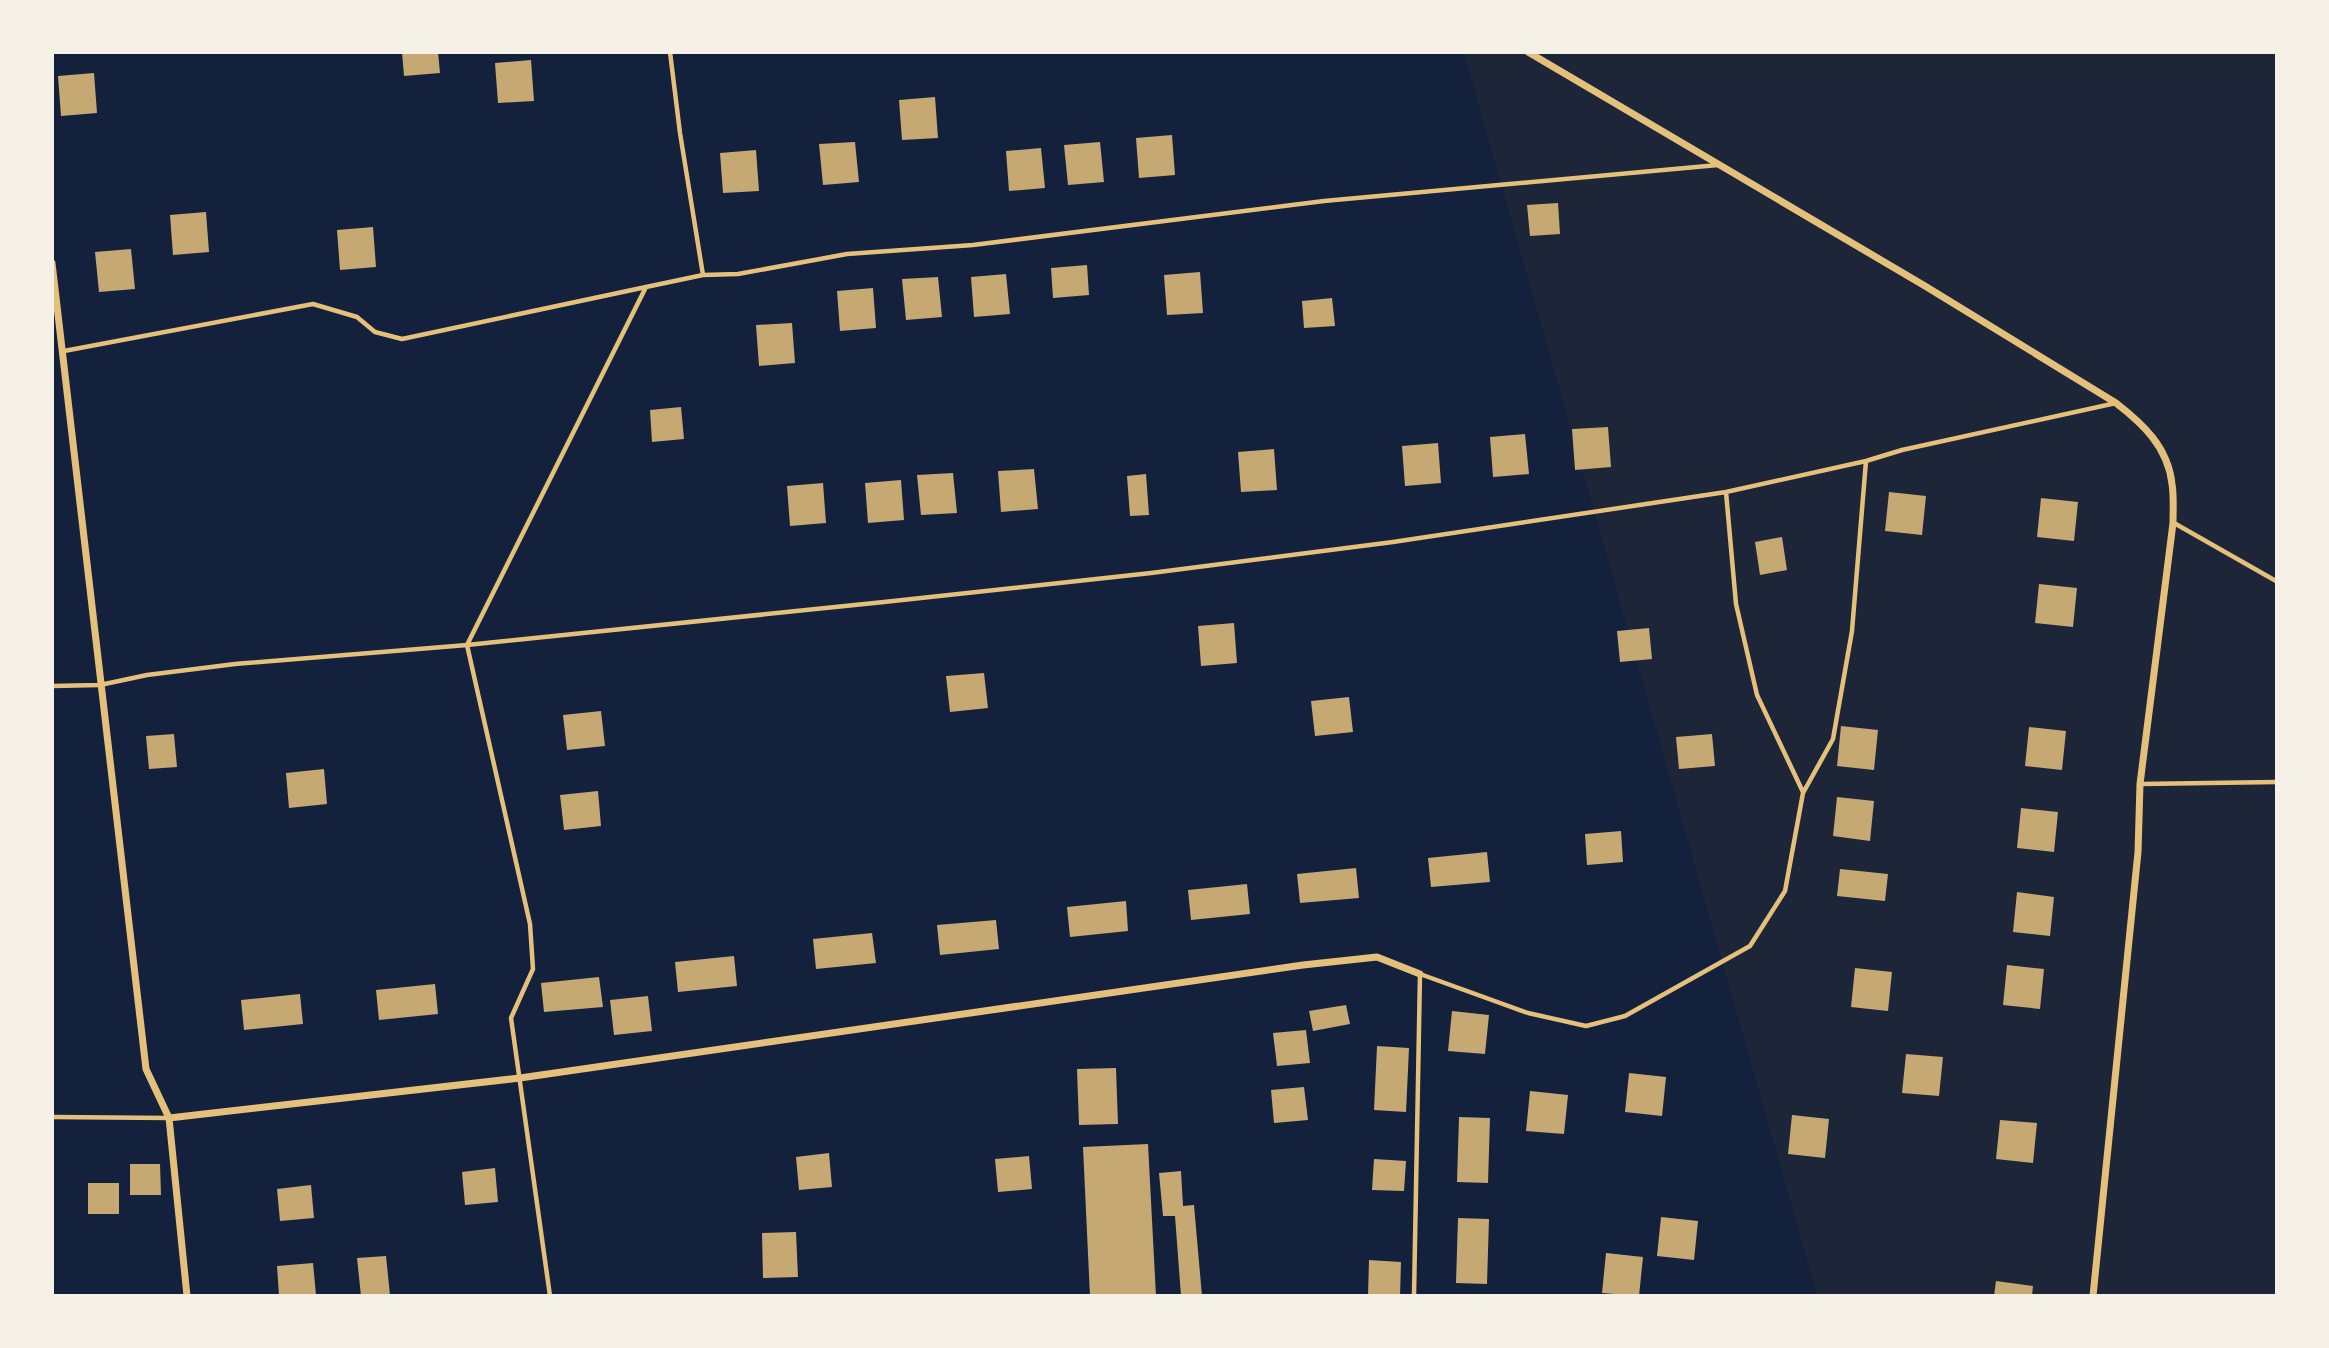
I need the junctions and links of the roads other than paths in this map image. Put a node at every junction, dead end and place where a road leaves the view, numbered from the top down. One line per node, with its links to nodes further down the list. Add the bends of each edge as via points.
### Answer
1 (670, 52): 5 (lane)
2 (1528, 52): 3 (street)
3 (1720, 165): 5 (lane, via 1324,201 972,245 846,254 738,274); 8 (street)
4 (52, 263): 7 (street)
5 (703, 275): 6 (lane)
6 (646, 287): 7 (lane, via 402,340 375,332 357,317 313,304); 13 (lane)
7 (64, 351): 14 (street)
8 (2116, 403): 9 (lane); 11 (street, via 2143,424 2162,451 2172,482)
9 (1866, 461): 10 (lane); 18 (lane, via 1852,631 1833,739)
10 (1726, 492): 13 (lane, via 1151,573); 18 (lane, via 1736,604 1757,695)
11 (2173, 523): 12 (lane); 17 (street)
12 (2277, 581)
13 (467, 645): 14 (lane, via 235,664); 20 (lane, via 530,924 533,969 511,1018)
14 (100, 685): 15 (lane); 22 (street, via 146,1069)
15 (52, 686)
16 (2277, 782): 17 (lane)
17 (2140, 784): 26 (street, via 2138,852)
18 (1803, 793): 19 (lane, via 1785,891 1749,946 1625,1017 1586,1026 1528,1013)
19 (1420, 974): 20 (street, via 1377,957 1303,965); 25 (lane)
20 (520, 1078): 22 (street); 24 (lane)
21 (52, 1117): 22 (lane)
22 (170, 1118): 23 (street)
23 (187, 1296)
24 (550, 1296)
25 (1414, 1296)
26 (2093, 1296)

